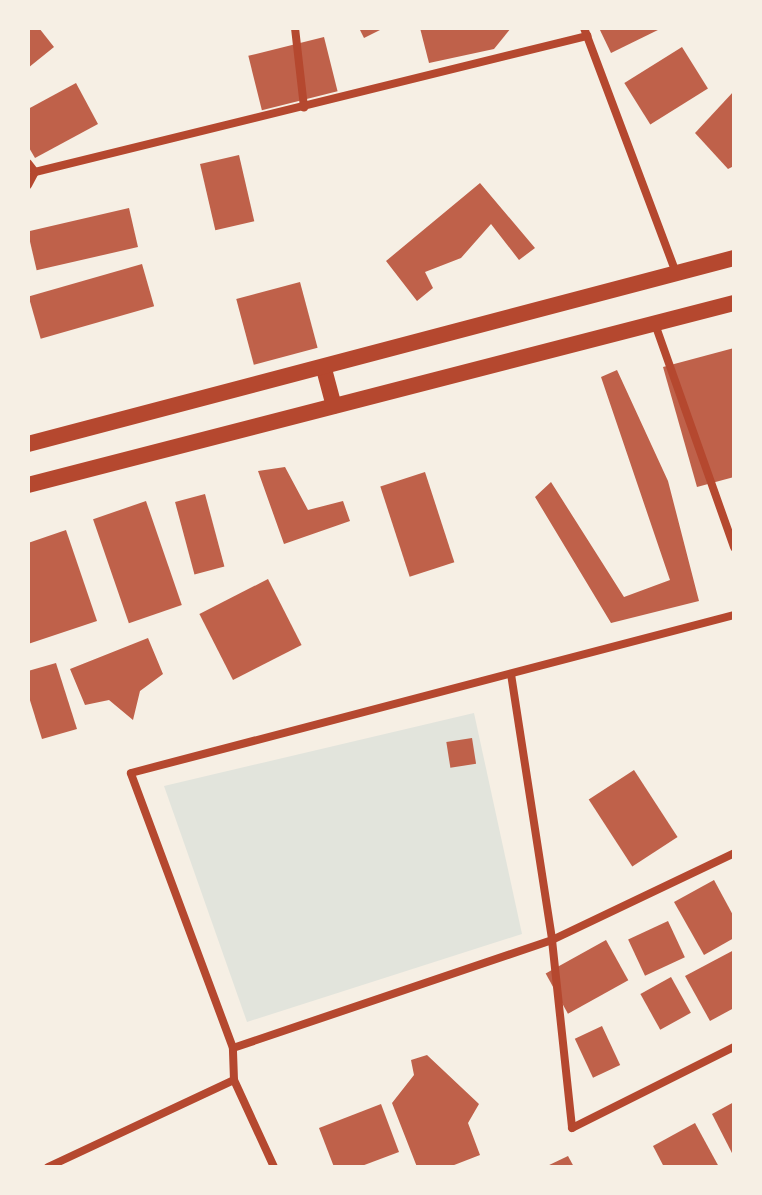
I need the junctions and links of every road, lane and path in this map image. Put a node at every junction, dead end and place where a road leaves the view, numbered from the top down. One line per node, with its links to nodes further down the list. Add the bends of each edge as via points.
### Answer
1 (295, 28): 3 (street)
2 (586, 32): 3 (street); 8 (street)
3 (304, 107): 5 (street)
4 (28, 163): 5 (street)
5 (35, 172): 6 (street)
6 (28, 185)
7 (734, 258): 8 (main road)
8 (676, 273): 11 (main road)
9 (734, 303): 10 (main road)
10 (655, 324): 12 (main road); 15 (street)
11 (324, 369): 12 (main road); 13 (main road)
12 (334, 406): 14 (main road)
13 (28, 444)
14 (28, 485)
15 (734, 547)
16 (734, 615): 17 (street)
17 (511, 674): 19 (street); 21 (street, via 131,773)
18 (734, 853): 19 (street)
19 (552, 940): 20 (street, via 572,1128); 21 (street)
20 (734, 1047)
21 (233, 1048): 22 (street)
22 (234, 1080): 23 (street); 24 (street)
23 (48, 1167)
24 (274, 1167)

